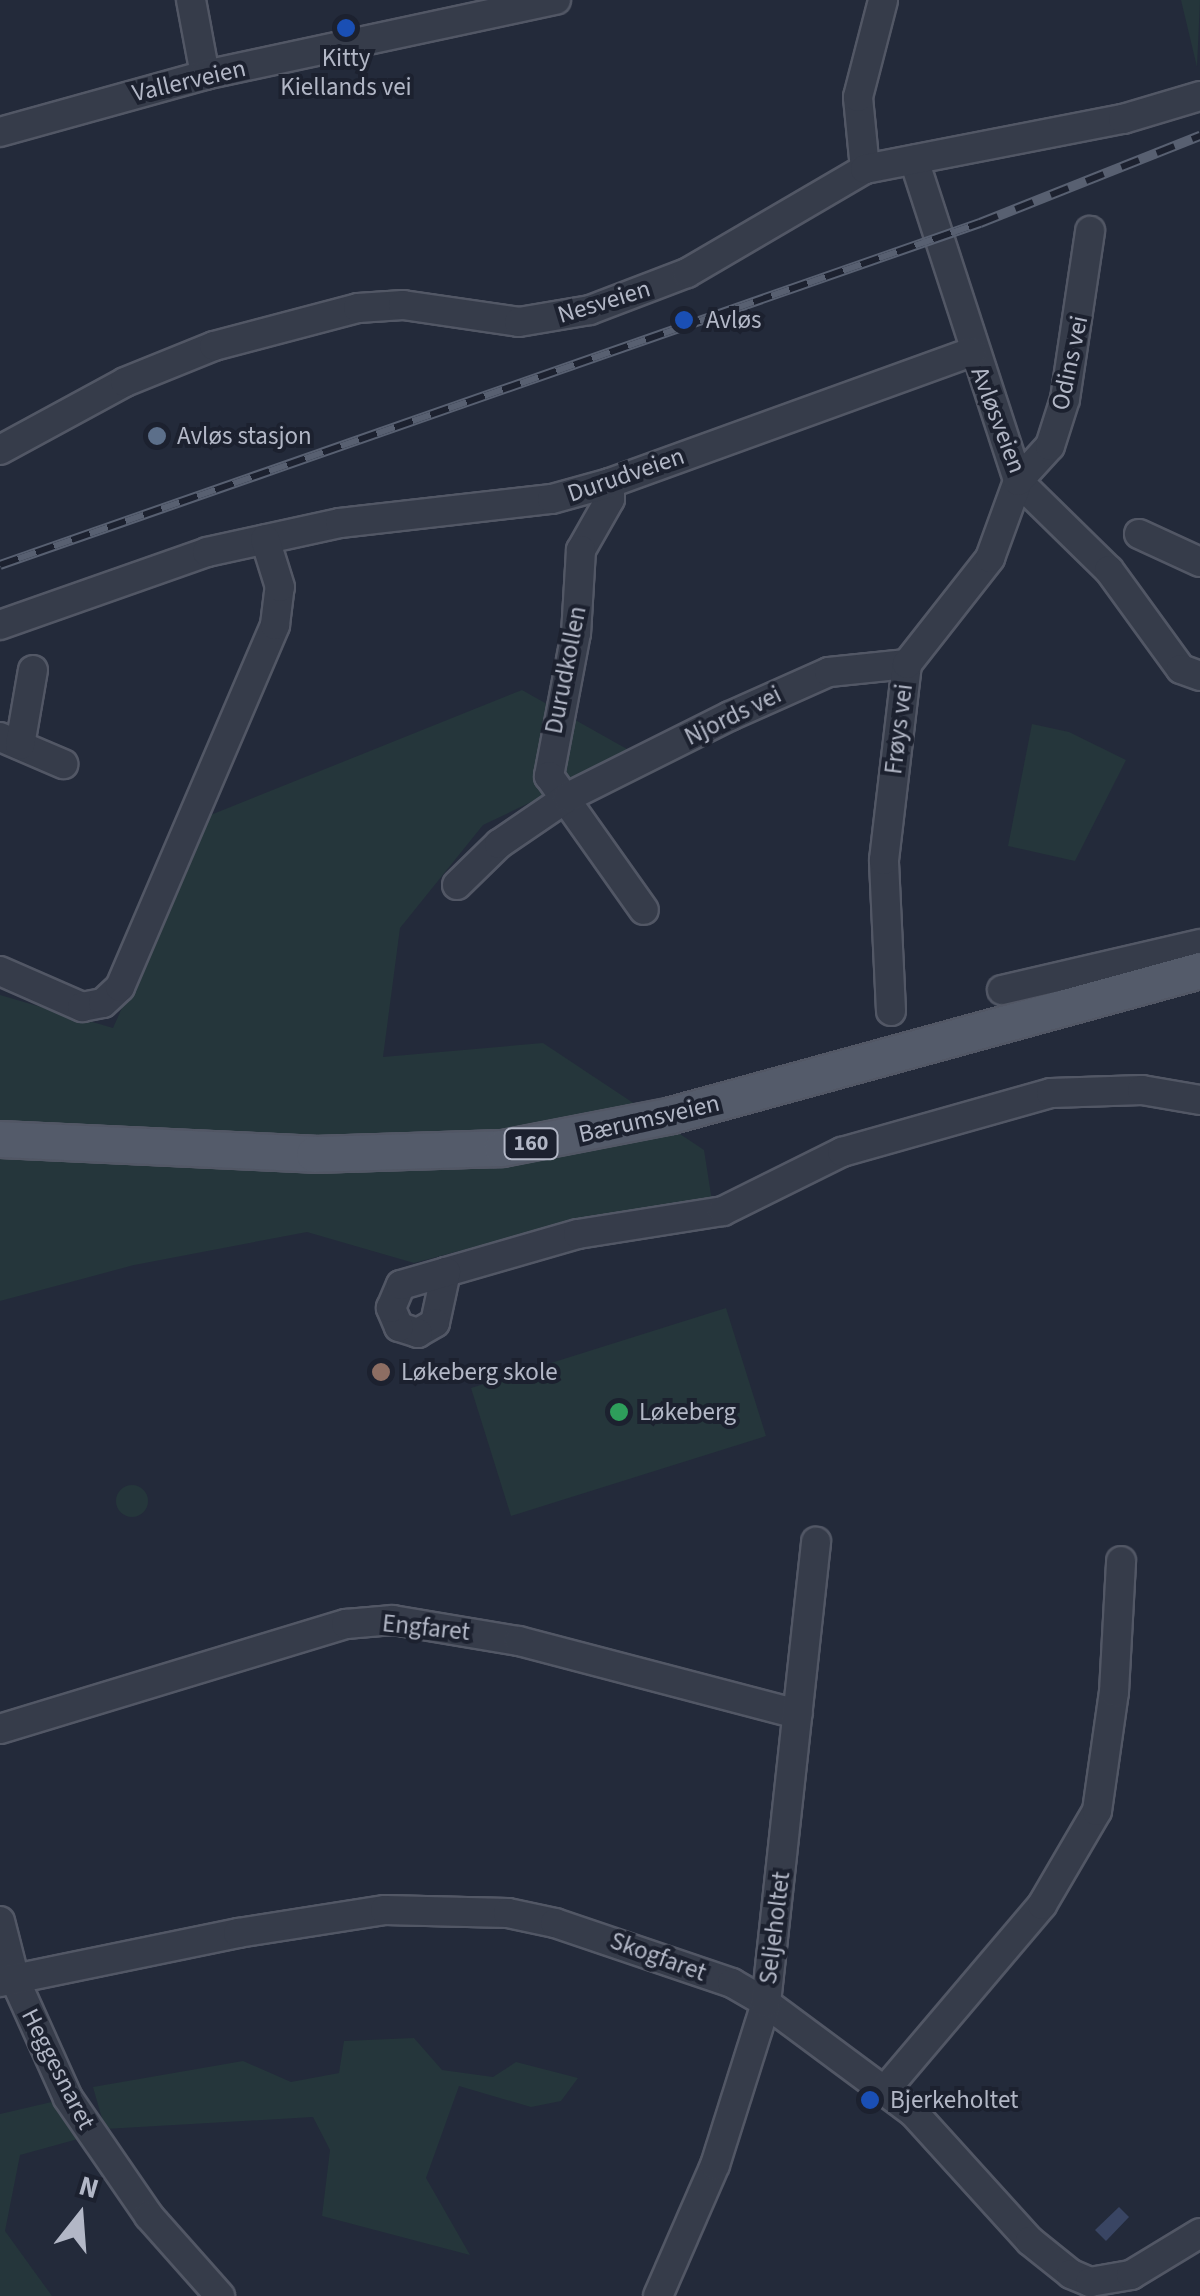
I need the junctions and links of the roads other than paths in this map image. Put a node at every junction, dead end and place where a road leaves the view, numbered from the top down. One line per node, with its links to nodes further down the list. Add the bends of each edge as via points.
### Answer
1 (191, 0): 4 (street)
2 (556, 0): 4 (street, Vallerveien)
3 (883, 0): 8 (street, via 858,97)
4 (205, 75): 6 (street, Vallerveien)
5 (1200, 96): 7 (street, Nesveien, via 1157,111)
6 (0, 132)
7 (914, 160): 8 (street, Nesveien); 10 (street, Avløsveien)
8 (865, 169): 11 (street, Nesveien, via 704,264 590,310 519,322 403,305 326,314 155,368)
9 (1090, 231): 12 (street, Odins vei, via 1065,399 1050,446)
10 (972, 352): 12 (street, Avløsveien); 13 (street, Durudveien)
11 (0, 450)
12 (1018, 481): 18 (street, Frøys vei, via 990,558); 20 (street, Avløsveien, via 1109,570 1181,669)
13 (610, 483): 15 (street, Durudveien, via 552,500); 23 (street, Durudkollen, via 610,499 581,550 576,632 551,749 548,776)
14 (1139, 534): 16 (street)
15 (265, 539): 17 (street, Durudveien, via 207,552); 28 (street, via 280,587 275,625 120,988 103,1003 82,1007)
16 (1200, 562)
17 (0, 625)
18 (907, 664): 23 (street, Njords vei, via 863,664 812,680); 31 (street, Frøys vei, via 884,860)
19 (33, 670): 21 (street)
20 (1200, 676)
21 (10, 741): 22 (street)
22 (62, 764)
23 (568, 798): 24 (street, Njords vei, via 499,844); 25 (street)
24 (456, 885)
25 (644, 910)
26 (1200, 944): 29 (street)
27 (1200, 970): 32 (main road, Bærumsveien / 160)
28 (0, 971)
29 (1002, 990)
30 (1200, 992): 32 (main road, Bærumsveien / 160)
31 (891, 1011)
32 (1048, 1016): 34 (main road, Bærumsveien / 160, via 634,1124 464,1152 314,1154)
33 (1200, 1100): 35 (street, via 1124,1089 1051,1093 842,1152 723,1211 578,1234)
34 (0, 1138)
35 (446, 1272)
36 (816, 1542): 38 (street, Seljeholtet)
37 (1120, 1561): 43 (street, via 1114,1692 1097,1811 1042,1906)
38 (798, 1714): 39 (street, Engfaret, via 519,1641 394,1620 346,1624); 42 (street, Seljeholtet)
39 (0, 1728)
40 (0, 1921): 41 (street, Heggesnaret)
41 (7, 1981): 42 (street, Skogfaret, via 326,1917 437,1911 508,1914 592,1933 732,1983); 46 (street, Heggesnaret, via 96,2144)
42 (766, 2004): 43 (street, Skogfaret); 47 (street, Seljeholtet, via 715,2165)
43 (886, 2089): 45 (street, Skogfaret, via 956,2154 1030,2241)
44 (1200, 2234): 45 (street, Skogfaret, via 1131,2275)
45 (1092, 2289)
46 (220, 2296)
47 (658, 2296)

